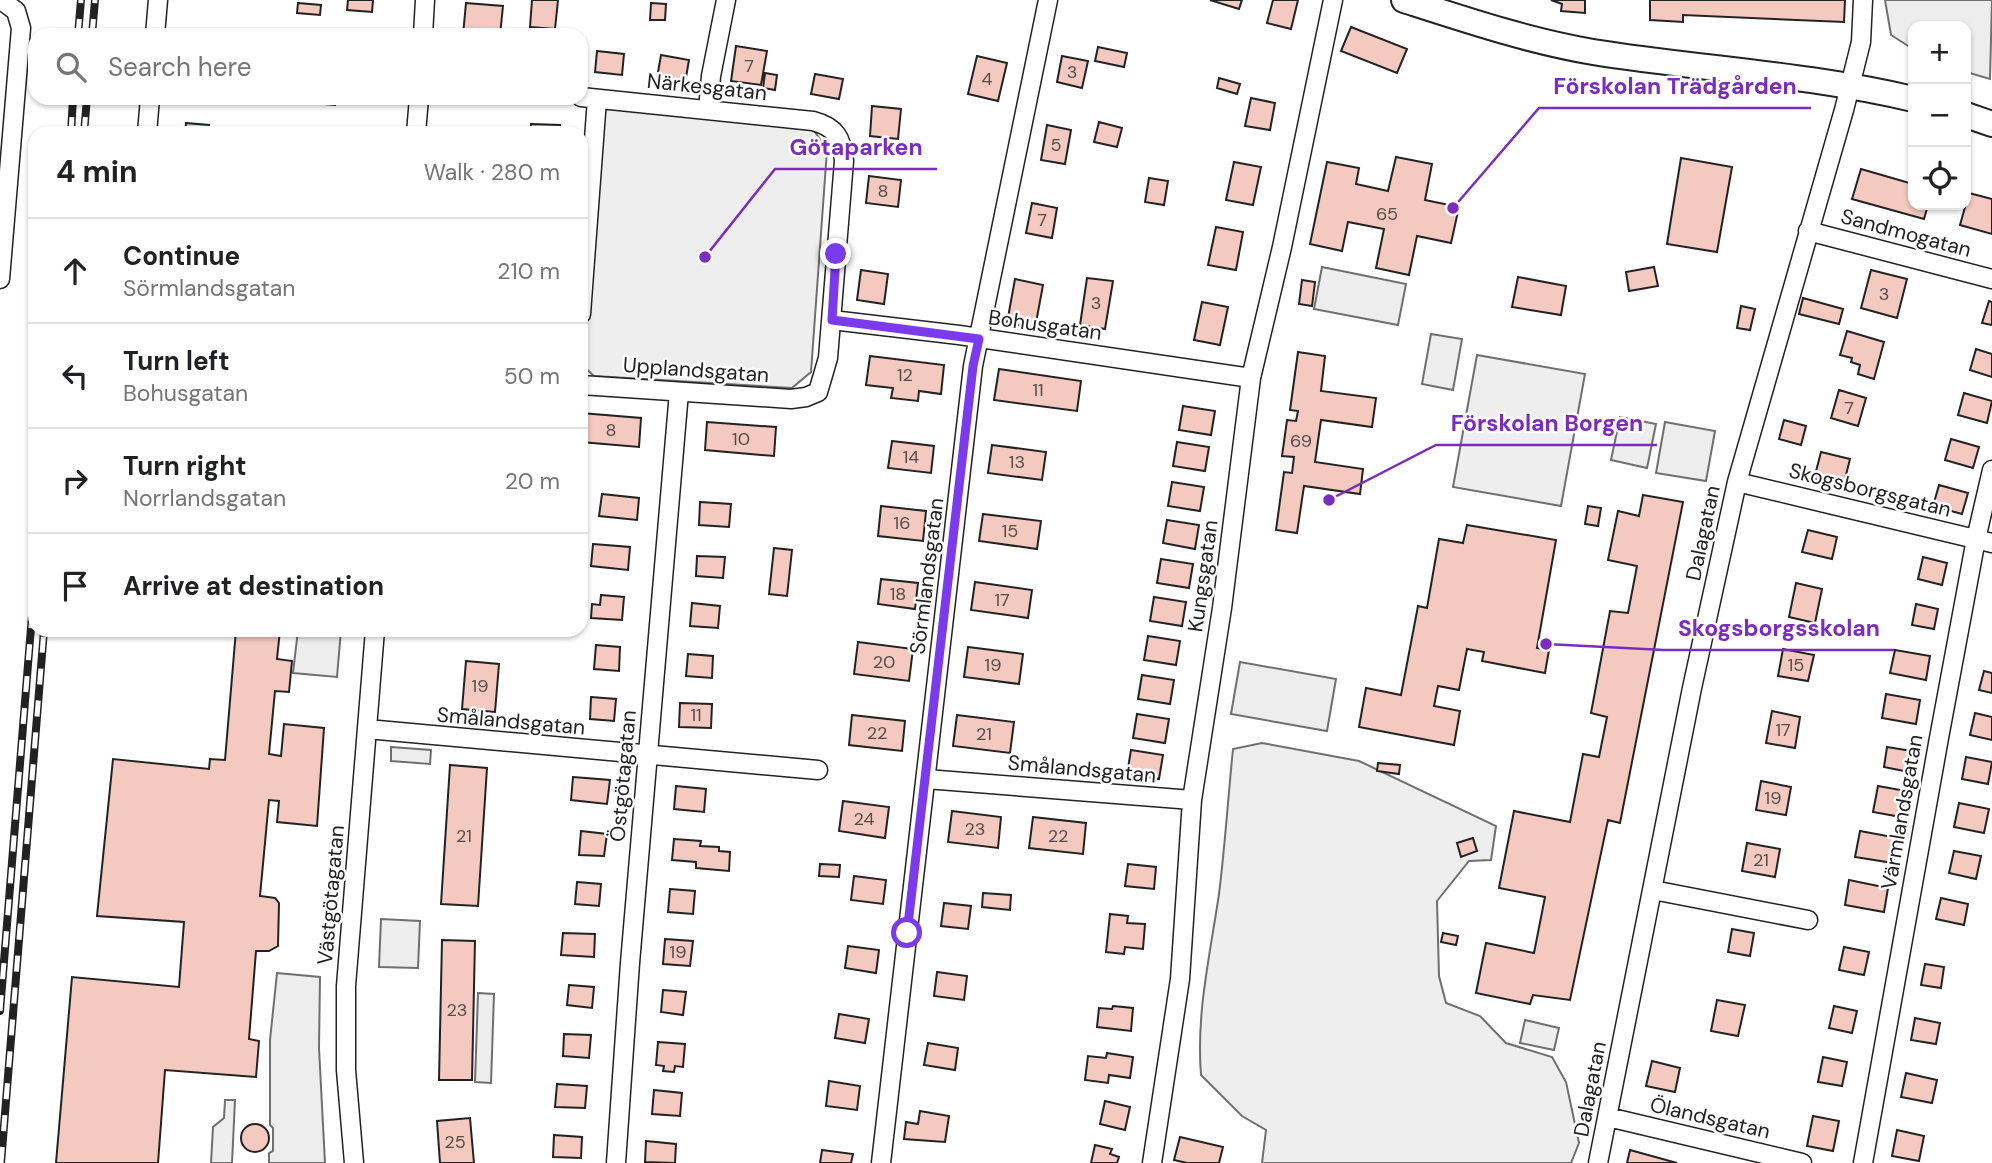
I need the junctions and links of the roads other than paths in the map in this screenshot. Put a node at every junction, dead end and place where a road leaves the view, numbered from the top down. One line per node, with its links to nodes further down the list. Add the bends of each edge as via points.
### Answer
1 (1, 0): 23 (street, via 16,11 21,28)
2 (159, 0): 9 (street)
3 (425, 0): 10 (street)
4 (726, 0): 16 (street)
5 (1048, 0): 26 (street, Sörmlandsgatan)
6 (1333, 0): 27 (street, Kungsgatan)
7 (1404, 0): 11 (main road, via 1521,36 1590,51)
8 (1863, 0): 11 (street, Dalagatan, via 1861,42)
9 (156, 28)
10 (423, 28)
11 (1849, 85): 13 (main road); 22 (street, Dalagatan)
12 (589, 98): 16 (street, Närkesgatan); 21 (street)
13 (1908, 98)
14 (149, 105): 19 (street)
15 (418, 105): 20 (street)
16 (708, 110): 25 (street, Närkesgatan, via 813,121 836,133 844,162)
17 (1971, 117): 18 (main road)
18 (1992, 124)
19 (148, 126)
20 (417, 126)
21 (588, 126)
22 (1808, 231): 24 (street, Sandmogatan); 31 (street, Dalagatan)
23 (0, 279)
24 (1992, 279)
25 (832, 320): 26 (street, Bohusgatan); 29 (street, Upplandsgatan, via 818,393 792,399)
26 (979, 339): 27 (street, Bohusgatan); 37 (street, Sörmlandsgatan)
27 (1251, 378): 38 (street, Kungsgatan, via 1223,608)
28 (588, 386): 29 (street, Upplandsgatan)
29 (678, 392): 35 (street, Östgötagatan)
30 (1992, 470): 32 (street, Värmlandsgatan)
31 (1737, 482): 32 (street, Skogsborgsgatan); 39 (street, Dalagatan)
32 (1984, 541): 48 (street, Värmlandsgatan)
33 (374, 637): 34 (street, Västgötagatan)
34 (367, 729): 35 (street, Smålandsgatan); 42 (street, Västgötagatan, via 346,986 346,1070)
35 (648, 755): 36 (street, Smålandsgatan); 43 (street, Östgötagatan)
36 (818, 770)
37 (926, 779): 38 (street, Smålandsgatan); 44 (street, Sörmlandsgatan)
38 (1192, 800): 45 (street, Kungsgatan, via 1180,979)
39 (1653, 890): 40 (street); 41 (street, Dalagatan)
40 (1808, 920)
41 (1608, 1117): 46 (street, Dalagatan); 47 (street, Ölandsgatan)
42 (354, 1163)
43 (616, 1163)
44 (881, 1163)
45 (1152, 1163)
46 (1598, 1163)
47 (1802, 1163)
48 (1863, 1163)

